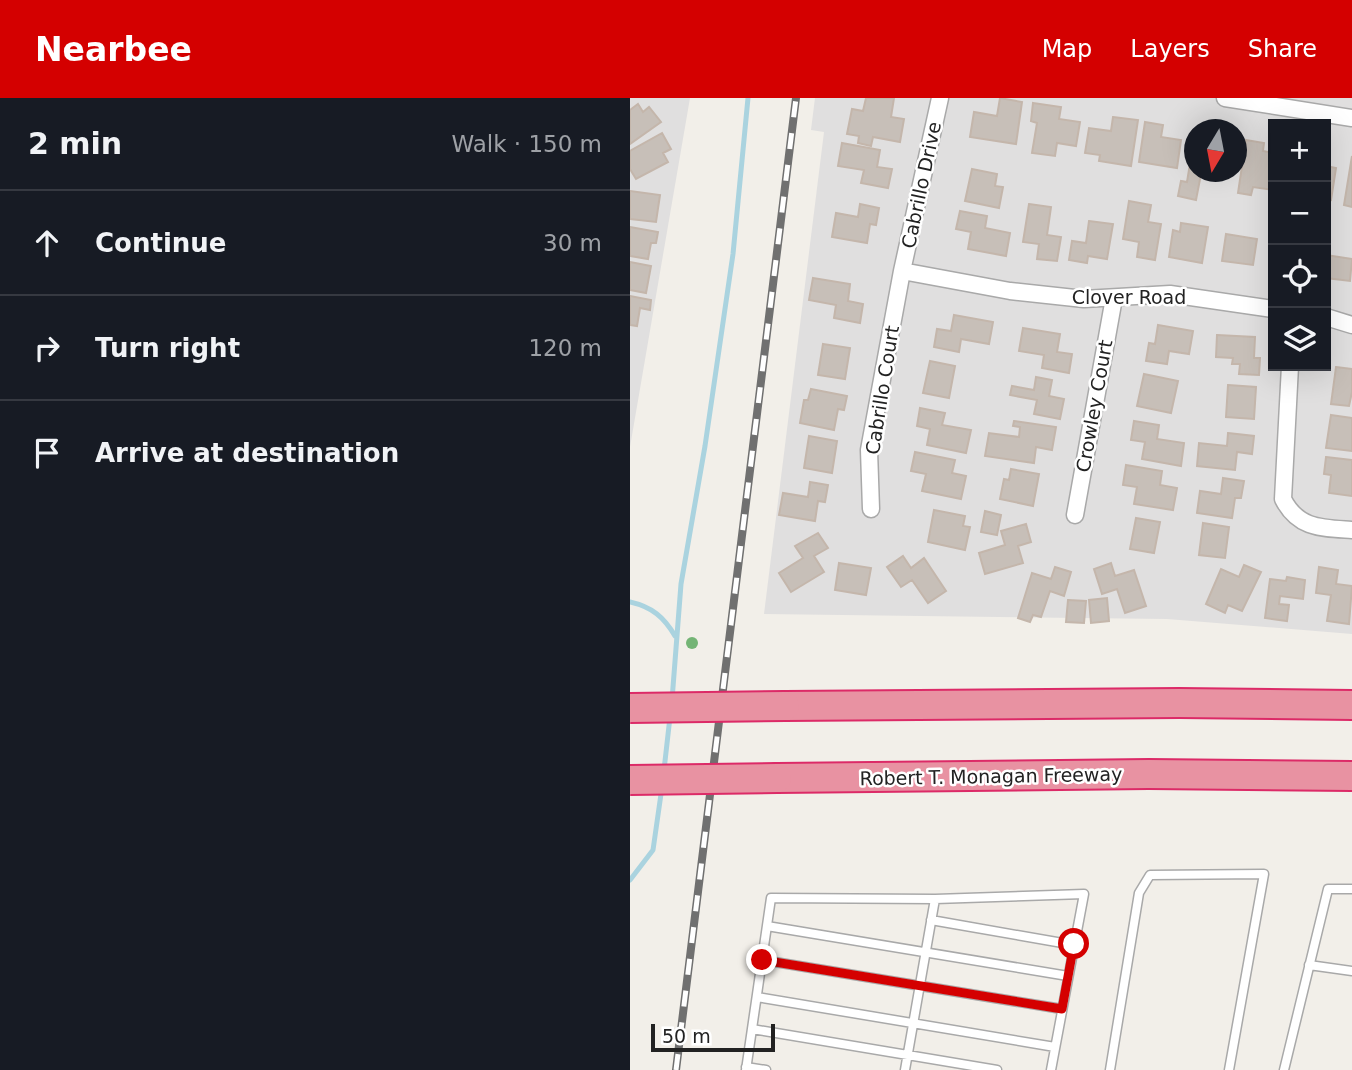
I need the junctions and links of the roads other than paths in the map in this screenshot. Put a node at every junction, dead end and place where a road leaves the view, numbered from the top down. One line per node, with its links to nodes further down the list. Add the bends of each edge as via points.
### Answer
1 (940, 98): 4 (street, Cabrillo Drive)
2 (1225, 98): 3 (street)
3 (1352, 117)
4 (902, 271): 5 (street, Clover Road, via 1010,291); 10 (street, Cabrillo Court, via 869,450)
5 (1114, 298): 6 (street, Clover Road, via 1170,294); 11 (street, Crowley Court)
6 (1268, 308)
7 (1331, 319): 8 (street)
8 (1352, 325)
9 (1290, 371): 12 (street, via 1283,499 1290,513 1307,524)
10 (871, 509)
11 (1075, 515)
12 (1350, 530)
13 (1352, 705): 14 (highway, bridge)
14 (630, 708)
15 (1352, 776): 16 (highway, Robert T. Monagan Freeway, bridge)
16 (630, 780)
17 (1352, 890): 24 (lane, via 1328,889)
18 (935, 899): 19 (lane); 20 (lane, via 772,898); 21 (lane, via 1083,894)
19 (931, 920): 21 (lane); 22 (lane)
20 (767, 926): 22 (lane); 23 (lane)
21 (1074, 944): 26 (lane)
22 (926, 952): 26 (lane); 27 (lane)
23 (762, 960): 27 (lane); 28 (lane)
24 (1310, 965): 25 (lane); 41 (lane)
25 (1352, 971)
26 (1068, 976): 29 (lane)
27 (920, 987): 29 (lane); 30 (lane)
28 (757, 997): 30 (lane); 31 (lane)
29 (1062, 1009): 32 (lane)
30 (914, 1022): 32 (lane); 33 (lane)
31 (752, 1029): 33 (lane); 34 (lane)
32 (1055, 1047): 38 (lane)
33 (908, 1055): 36 (lane); 37 (lane)
34 (746, 1068): 35 (lane)
35 (766, 1070)
36 (905, 1070)
37 (997, 1070)
38 (1051, 1070)
39 (1110, 1070): 40 (lane, via 1139,893 1150,875 1264,874)
40 (1229, 1070)
41 (1284, 1070)

